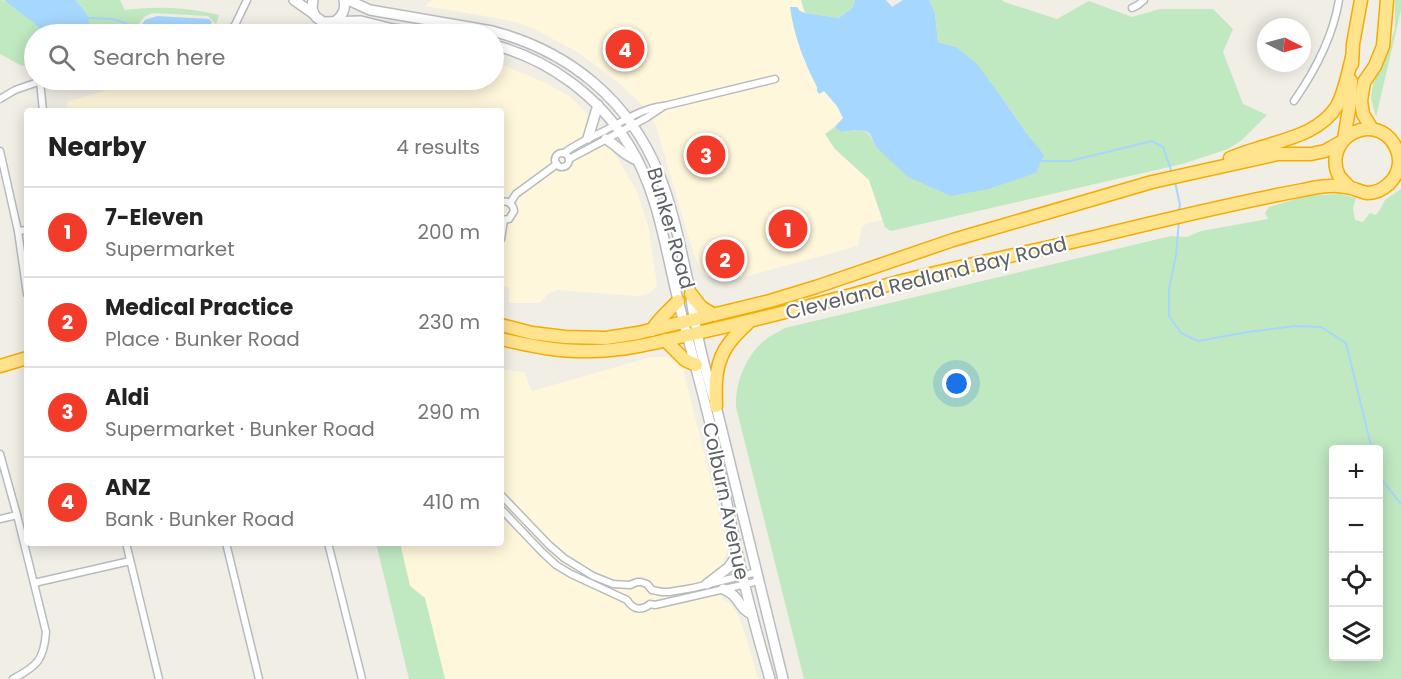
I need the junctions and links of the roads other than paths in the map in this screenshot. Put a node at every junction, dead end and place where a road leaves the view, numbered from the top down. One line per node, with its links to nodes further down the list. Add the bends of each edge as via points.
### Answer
1 (247, 0): 12 (street)
2 (294, 0): 10 (main road)
3 (313, 0): 10 (main road)
4 (346, 0): 11 (main road, via 344,13); 14 (main road, Bunker Road, via 370,10)
5 (1144, 0): 9 (street)
6 (1339, 0): 22 (street, via 1314,71)
7 (1360, 0): 17 (highway)
8 (1387, 0): 27 (highway, via 1383,46 1364,82 1361,101)
9 (1132, 8)
10 (314, 14): 11 (main road, via 323,22)
11 (336, 21): 13 (main road)
12 (235, 24)
13 (375, 24)
14 (451, 24)
15 (504, 34): 25 (main road, Bunker Road, via 544,49 569,64 611,99)
16 (504, 48): 23 (main road, Bunker Road, via 543,64)
17 (1352, 57): 31 (highway, via 1350,103); 33 (highway, via 1344,91 1326,119 1315,128)
18 (775, 80): 25 (street, via 664,106)
19 (24, 87): 21 (street)
20 (43, 90): 24 (street)
21 (0, 99)
22 (1294, 101)
23 (598, 105): 26 (main road, Bunker Road); 28 (main road)
24 (44, 108)
25 (630, 122): 26 (street); 44 (main road, Bunker Road, via 660,176)
26 (618, 128): 28 (street); 29 (street); 35 (main road, Bunker Road)
27 (1372, 129): 30 (highway, Cleveland Redland Bay Road); 31 (highway, via 1349,134)
28 (588, 138): 34 (street)
29 (606, 139): 34 (street); 35 (main road)
30 (1396, 140): 36 (highway, Cleveland Redland Bay Road)
31 (1342, 141): 33 (highway, via 1325,151); 37 (highway, via 1336,152 1336,165 1340,178)
32 (0, 151): 42 (street)
33 (1259, 153): 46 (highway, Cleveland Redland Bay Road, via 953,240 816,287)
34 (566, 156): 39 (street, via 557,156 557,164 516,194)
35 (637, 160): 45 (main road, Bunker Road, via 652,194)
36 (1398, 176): 37 (highway, Cleveland Redland Bay Road, via 1376,192)
37 (1350, 188): 47 (highway, Cleveland Redland Bay Road, via 1330,186 1197,212)
38 (504, 202): 39 (street)
39 (510, 203): 40 (street, via 513,214)
40 (504, 220)
41 (24, 230): 42 (street)
42 (18, 231): 43 (street)
43 (24, 273)
44 (691, 294): 46 (highway); 49 (main road, Bunker Road)
45 (678, 301): 49 (main road, Bunker Road); 50 (highway)
46 (714, 315): 49 (highway, Cleveland Redland Bay Road)
47 (750, 321): 49 (highway, Cleveland Redland Bay Road); 56 (highway, via 722,356 716,376)
48 (504, 326): 50 (highway, Cleveland Redland Bay Road, via 586,338)
49 (691, 328): 50 (highway, Cleveland Redland Bay Road); 52 (highway, Cleveland Redland Bay Road); 54 (main road, Colburn Avenue); 56 (main road, Colburn Avenue)
50 (652, 330)
51 (504, 340): 52 (highway, Cleveland Redland Bay Road, via 545,348 592,351)
52 (665, 340): 54 (highway, via 685,360)
53 (24, 359): 55 (highway)
54 (696, 365): 67 (main road, Colburn Avenue)
55 (0, 366)
56 (716, 406): 69 (main road, Colburn Avenue)
57 (1, 454): 60 (street)
58 (504, 498): 73 (street, via 549,545 578,568 603,581)
59 (504, 512): 76 (street, via 556,565)
60 (17, 515): 61 (street); 62 (street)
61 (0, 519)
62 (24, 543)
63 (25, 546): 71 (street)
64 (127, 546): 68 (street)
65 (227, 546): 81 (street)
66 (329, 546): 82 (street)
67 (738, 555): 70 (main road, Colburn Avenue); 72 (main road)
68 (130, 561): 71 (street); 80 (street)
69 (758, 577): 70 (street); 84 (main road, Colburn Avenue)
70 (743, 580): 72 (street); 74 (street); 78 (main road, Colburn Avenue)
71 (34, 583): 79 (street, via 46,632 45,647 40,659)
72 (707, 584): 75 (street, via 669,592)
73 (630, 585): 75 (street, via 644,583); 76 (street)
74 (723, 589): 77 (street); 78 (main road)
75 (652, 590): 77 (street)
76 (627, 600): 77 (street, via 636,608)
77 (650, 604)
78 (752, 614): 83 (main road, Colburn Avenue)
79 (13, 679)
80 (159, 679)
81 (259, 679)
82 (362, 679)
83 (770, 679)
84 (783, 679)

